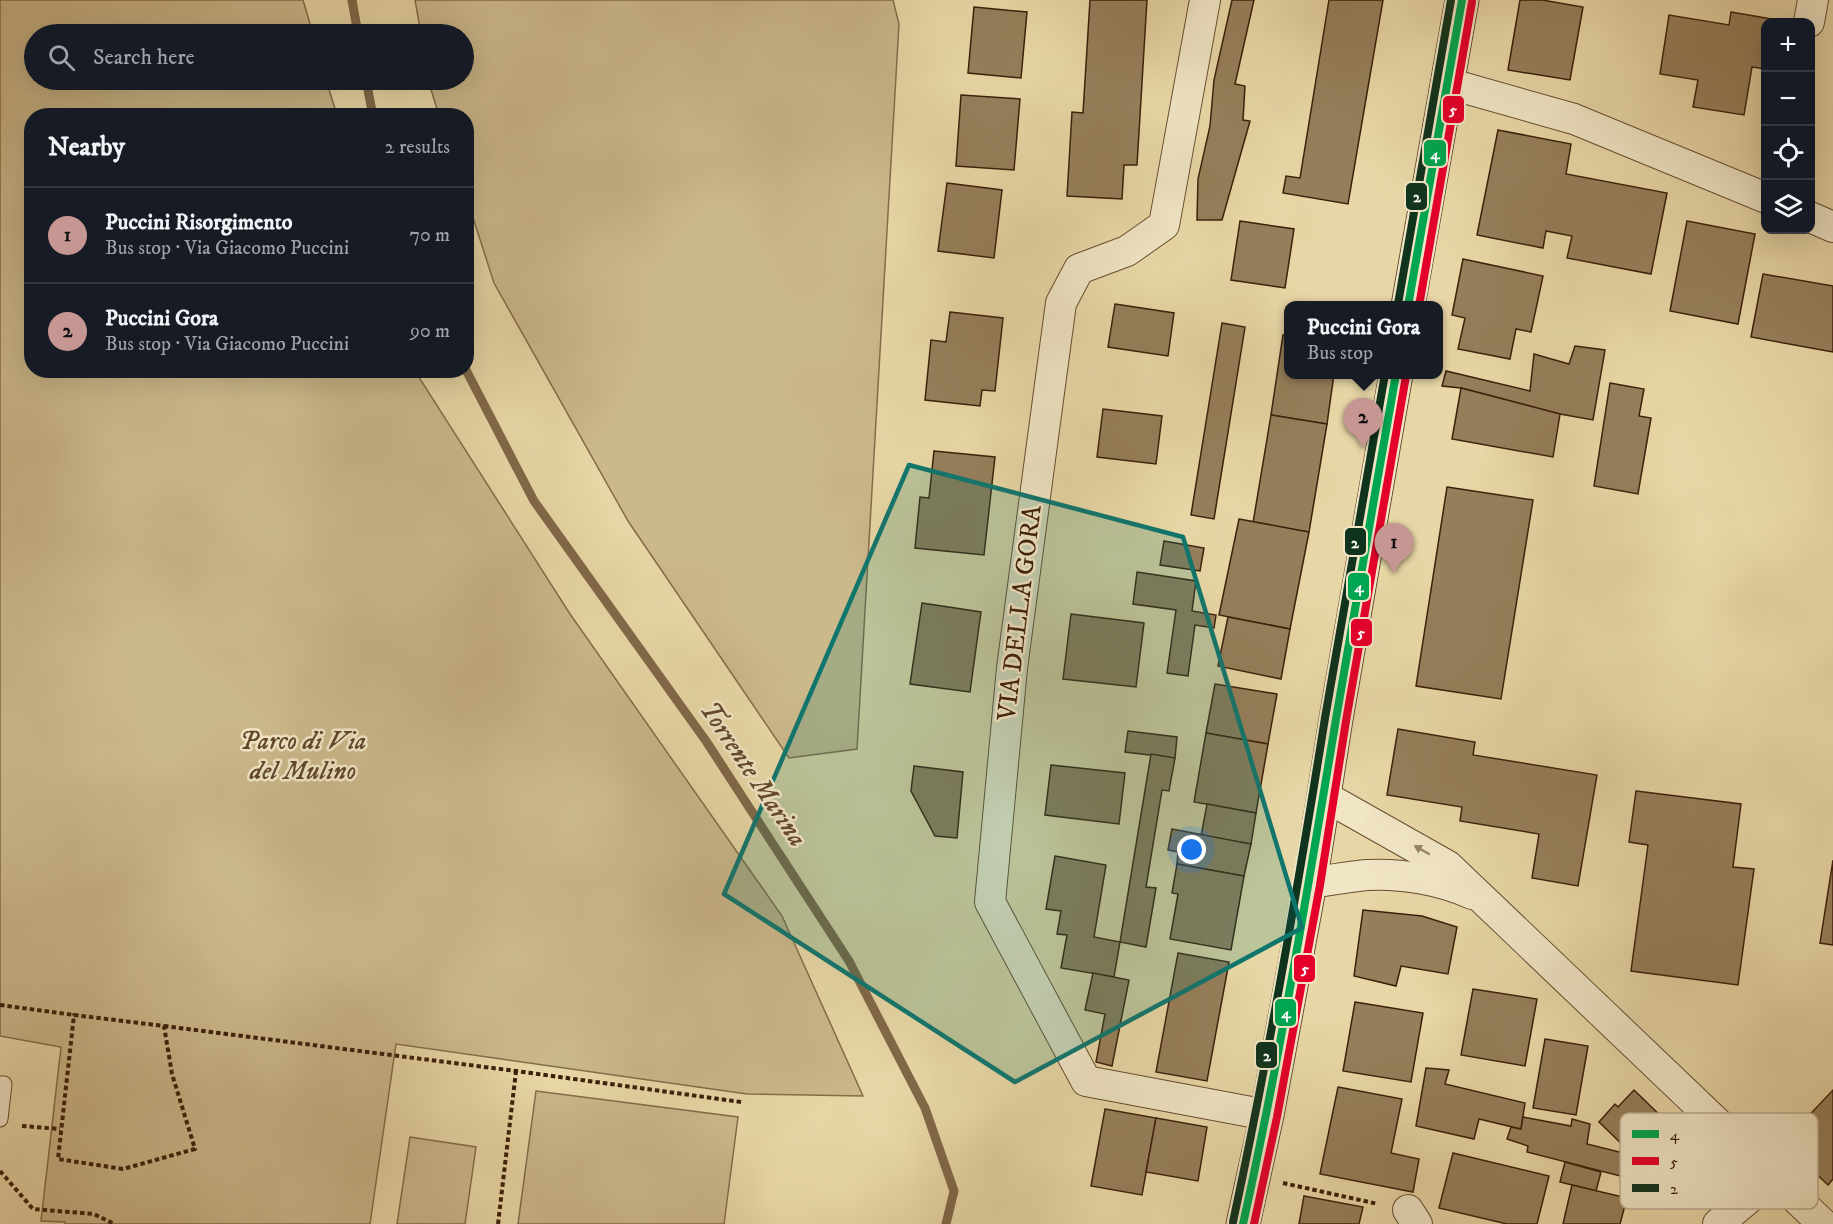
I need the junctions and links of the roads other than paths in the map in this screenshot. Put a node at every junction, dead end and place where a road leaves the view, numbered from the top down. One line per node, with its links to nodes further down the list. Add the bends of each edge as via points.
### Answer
1 (1205, 0): 16 (street, VIA DELLA GORA, via 1164,225 1127,251 1079,269 1061,303 1012,668 990,902 1086,1080)
2 (1462, 0): 5 (street)
3 (1813, 0): 4 (street)
4 (1810, 18)
5 (1447, 83): 6 (street, via 1574,119); 9 (street)
6 (1761, 196)
7 (1815, 219): 8 (street)
8 (1833, 227)
9 (1409, 301)
10 (1395, 379): 11 (street)
11 (1324, 796): 12 (street); 13 (street, one-way to 11, via 1448,866)
12 (1310, 883): 13 (street, via 1368,875 1401,877 1455,886); 16 (street)
13 (1484, 899): 15 (street)
14 (0, 1084): 17 (lane, via 4,1084)
15 (1706, 1113)
16 (1267, 1115): 20 (street)
17 (0, 1119)
18 (1736, 1209): 21 (street)
19 (1807, 1209): 22 (street)
20 (1243, 1224)
21 (1718, 1224)
22 (1823, 1224)

